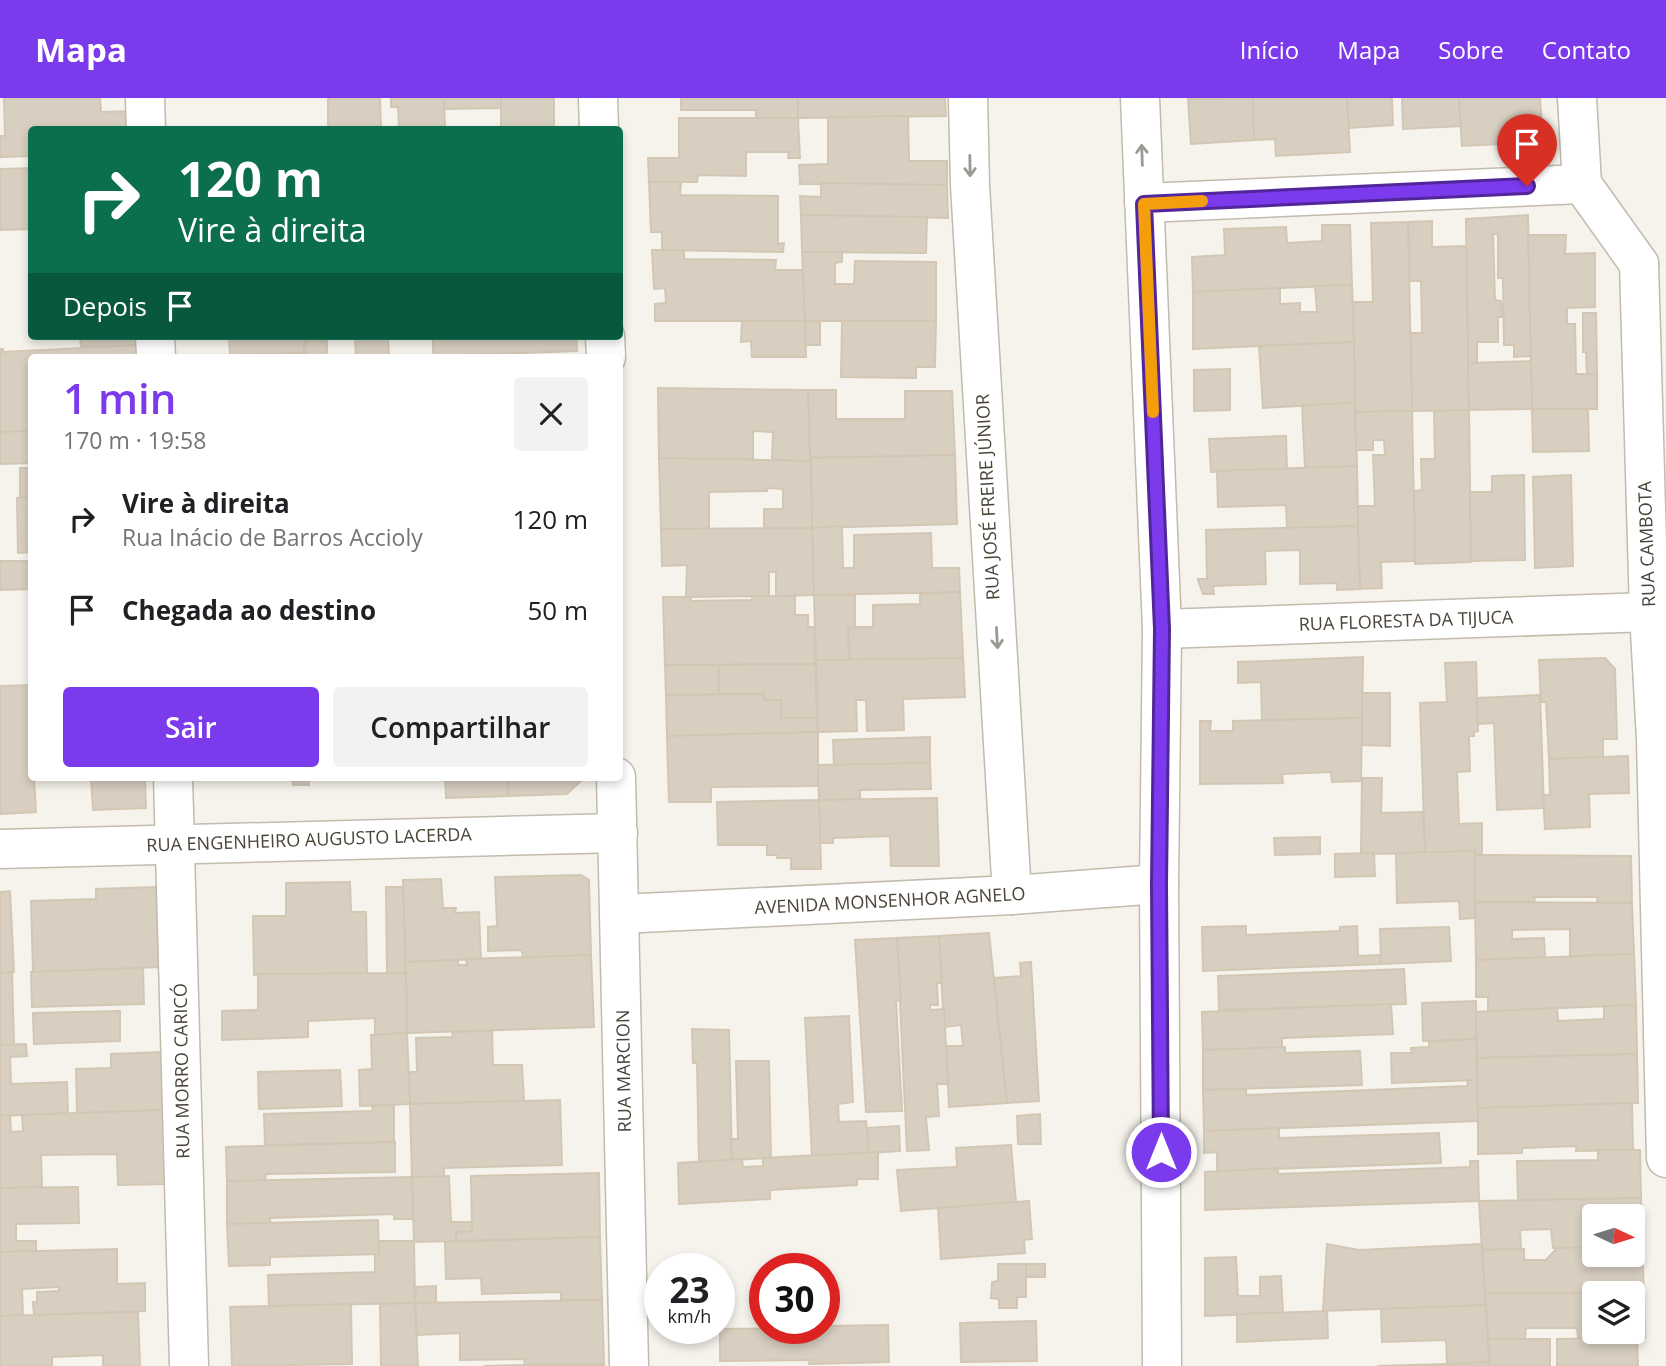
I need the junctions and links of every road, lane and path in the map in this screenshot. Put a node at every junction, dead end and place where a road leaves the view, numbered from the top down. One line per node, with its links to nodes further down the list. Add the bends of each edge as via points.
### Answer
1 (145, 98): 6 (street)
2 (598, 98): 7 (street)
3 (968, 98): 20 (street, RUA JOSÉ FREIRE JÚNIOR, one-way to 20)
4 (1140, 98): 9 (street, one-way to 4)
5 (1577, 98): 8 (street)
6 (146, 126)
7 (599, 126)
8 (1582, 184): 9 (street); 10 (street)
9 (1144, 204): 12 (street)
10 (1653, 264): 11 (street, RUA CAMBOTA)
11 (1649, 612): 12 (street, RUA FLORESTA DA TIJUCA); 13 (street, RUA CAMBOTA)
12 (1162, 629): 19 (street)
13 (1661, 740): 22 (street, RUA CAMBOTA)
14 (173, 781): 17 (street, RUA MORRO CARICÓ)
15 (617, 781): 16 (street, RUA MARCION)
16 (618, 833): 17 (street, RUA ENGENHEIRO AUGUSTO LACERDA); 21 (street, RUA MARCION)
17 (176, 844): 18 (street, RUA ENGENHEIRO AUGUSTO LACERDA); 24 (street, RUA MORRO CARICÓ)
18 (0, 849)
19 (1159, 884): 20 (street, AVENIDA MONSENHOR AGNELO); 26 (street)
20 (1012, 895): 21 (street, AVENIDA MONSENHOR AGNELO)
21 (621, 914): 25 (street, RUA MARCION)
22 (1664, 963): 23 (street, RUA CAMBOTA)
23 (1666, 1158)
24 (189, 1366)
25 (629, 1366)
26 (1162, 1366)

